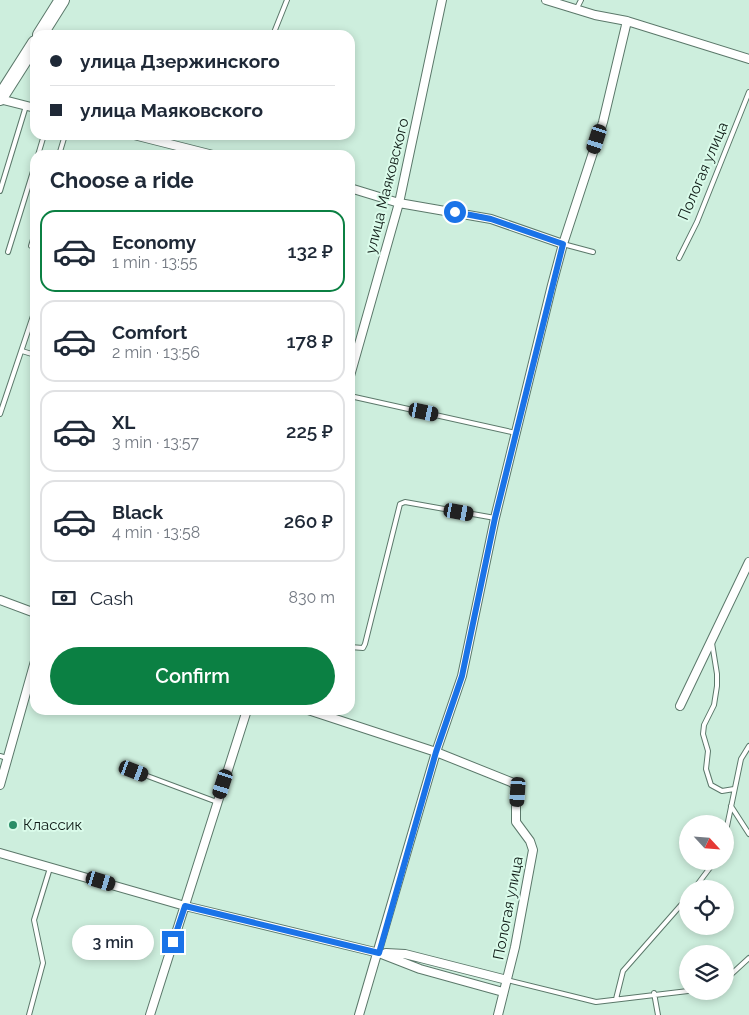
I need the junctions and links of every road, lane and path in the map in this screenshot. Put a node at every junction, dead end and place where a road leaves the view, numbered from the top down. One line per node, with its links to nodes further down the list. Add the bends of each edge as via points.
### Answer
1 (62, 0): 8 (highway)
2 (287, 0): 9 (lane)
3 (442, 0): 23 (street, улица Маяковского)
4 (546, 0): 6 (street)
5 (581, 0): 6 (lane)
6 (576, 10): 7 (street)
7 (627, 21): 11 (street); 24 (street, via 603,122)
8 (43, 30)
9 (275, 30)
10 (30, 51): 13 (highway)
11 (749, 59)
12 (749, 92): 16 (lane, Пологая улица)
13 (0, 98): 14 (street)
14 (26, 106): 15 (street); 22 (lane)
15 (30, 107)
16 (744, 109): 17 (lane); 27 (lane, Пологая улица)
17 (749, 111)
18 (151, 140): 19 (street)
19 (185, 150)
20 (30, 181): 25 (lane)
21 (355, 190): 23 (street)
22 (0, 191)
23 (400, 203): 24 (street, via 491,219); 31 (street, улица Маяковского)
24 (563, 244): 26 (lane); 34 (street)
25 (8, 252)
26 (593, 252)
27 (680, 258)
28 (30, 326): 29 (lane)
29 (22, 351): 30 (lane); 33 (lane)
30 (30, 353)
31 (355, 359)
32 (355, 397): 34 (lane)
33 (0, 414)
34 (516, 433): 35 (street)
35 (495, 518): 40 (lane, via 405,502 400,504 365,644 363,648); 46 (street, via 462,676)
36 (749, 562): 39 (street)
37 (0, 600): 38 (street)
38 (30, 611)
39 (711, 640): 42 (street); 50 (lane, via 717,674 714,705 704,725 708,751 706,769 712,785 722,790)
40 (355, 648)
41 (30, 676): 47 (street)
42 (680, 706)
43 (244, 715): 51 (street)
44 (323, 715): 46 (street)
45 (749, 746): 50 (lane, via 741,759)
46 (436, 752): 59 (street); 62 (street, Пологая улица, via 511,782 518,792 516,822 533,850)
47 (4, 757): 49 (street)
48 (134, 771): 51 (lane)
49 (0, 785)
50 (734, 790): 52 (lane)
51 (217, 802): 57 (street)
52 (731, 806): 53 (lane); 54 (lane)
53 (729, 815)
54 (749, 834)
55 (0, 853): 56 (street)
56 (50, 866): 57 (street); 67 (lane, via 34,920 43,963)
57 (185, 906): 59 (street); 68 (street)
58 (679, 906): 66 (lane, via 623,971)
59 (379, 953): 62 (street, via 405,954); 63 (street, via 420,969); 69 (street)
60 (749, 958): 61 (lane)
61 (734, 972)
62 (507, 980): 63 (street, Пологая улица); 66 (lane, via 584,1000 602,1002)
63 (503, 992): 70 (street, Пологая улица)
64 (679, 992): 65 (lane)
65 (654, 993): 66 (lane); 71 (lane)
66 (616, 999)
67 (29, 1015)
68 (150, 1015)
69 (359, 1015)
70 (498, 1015)
71 (658, 1015)

